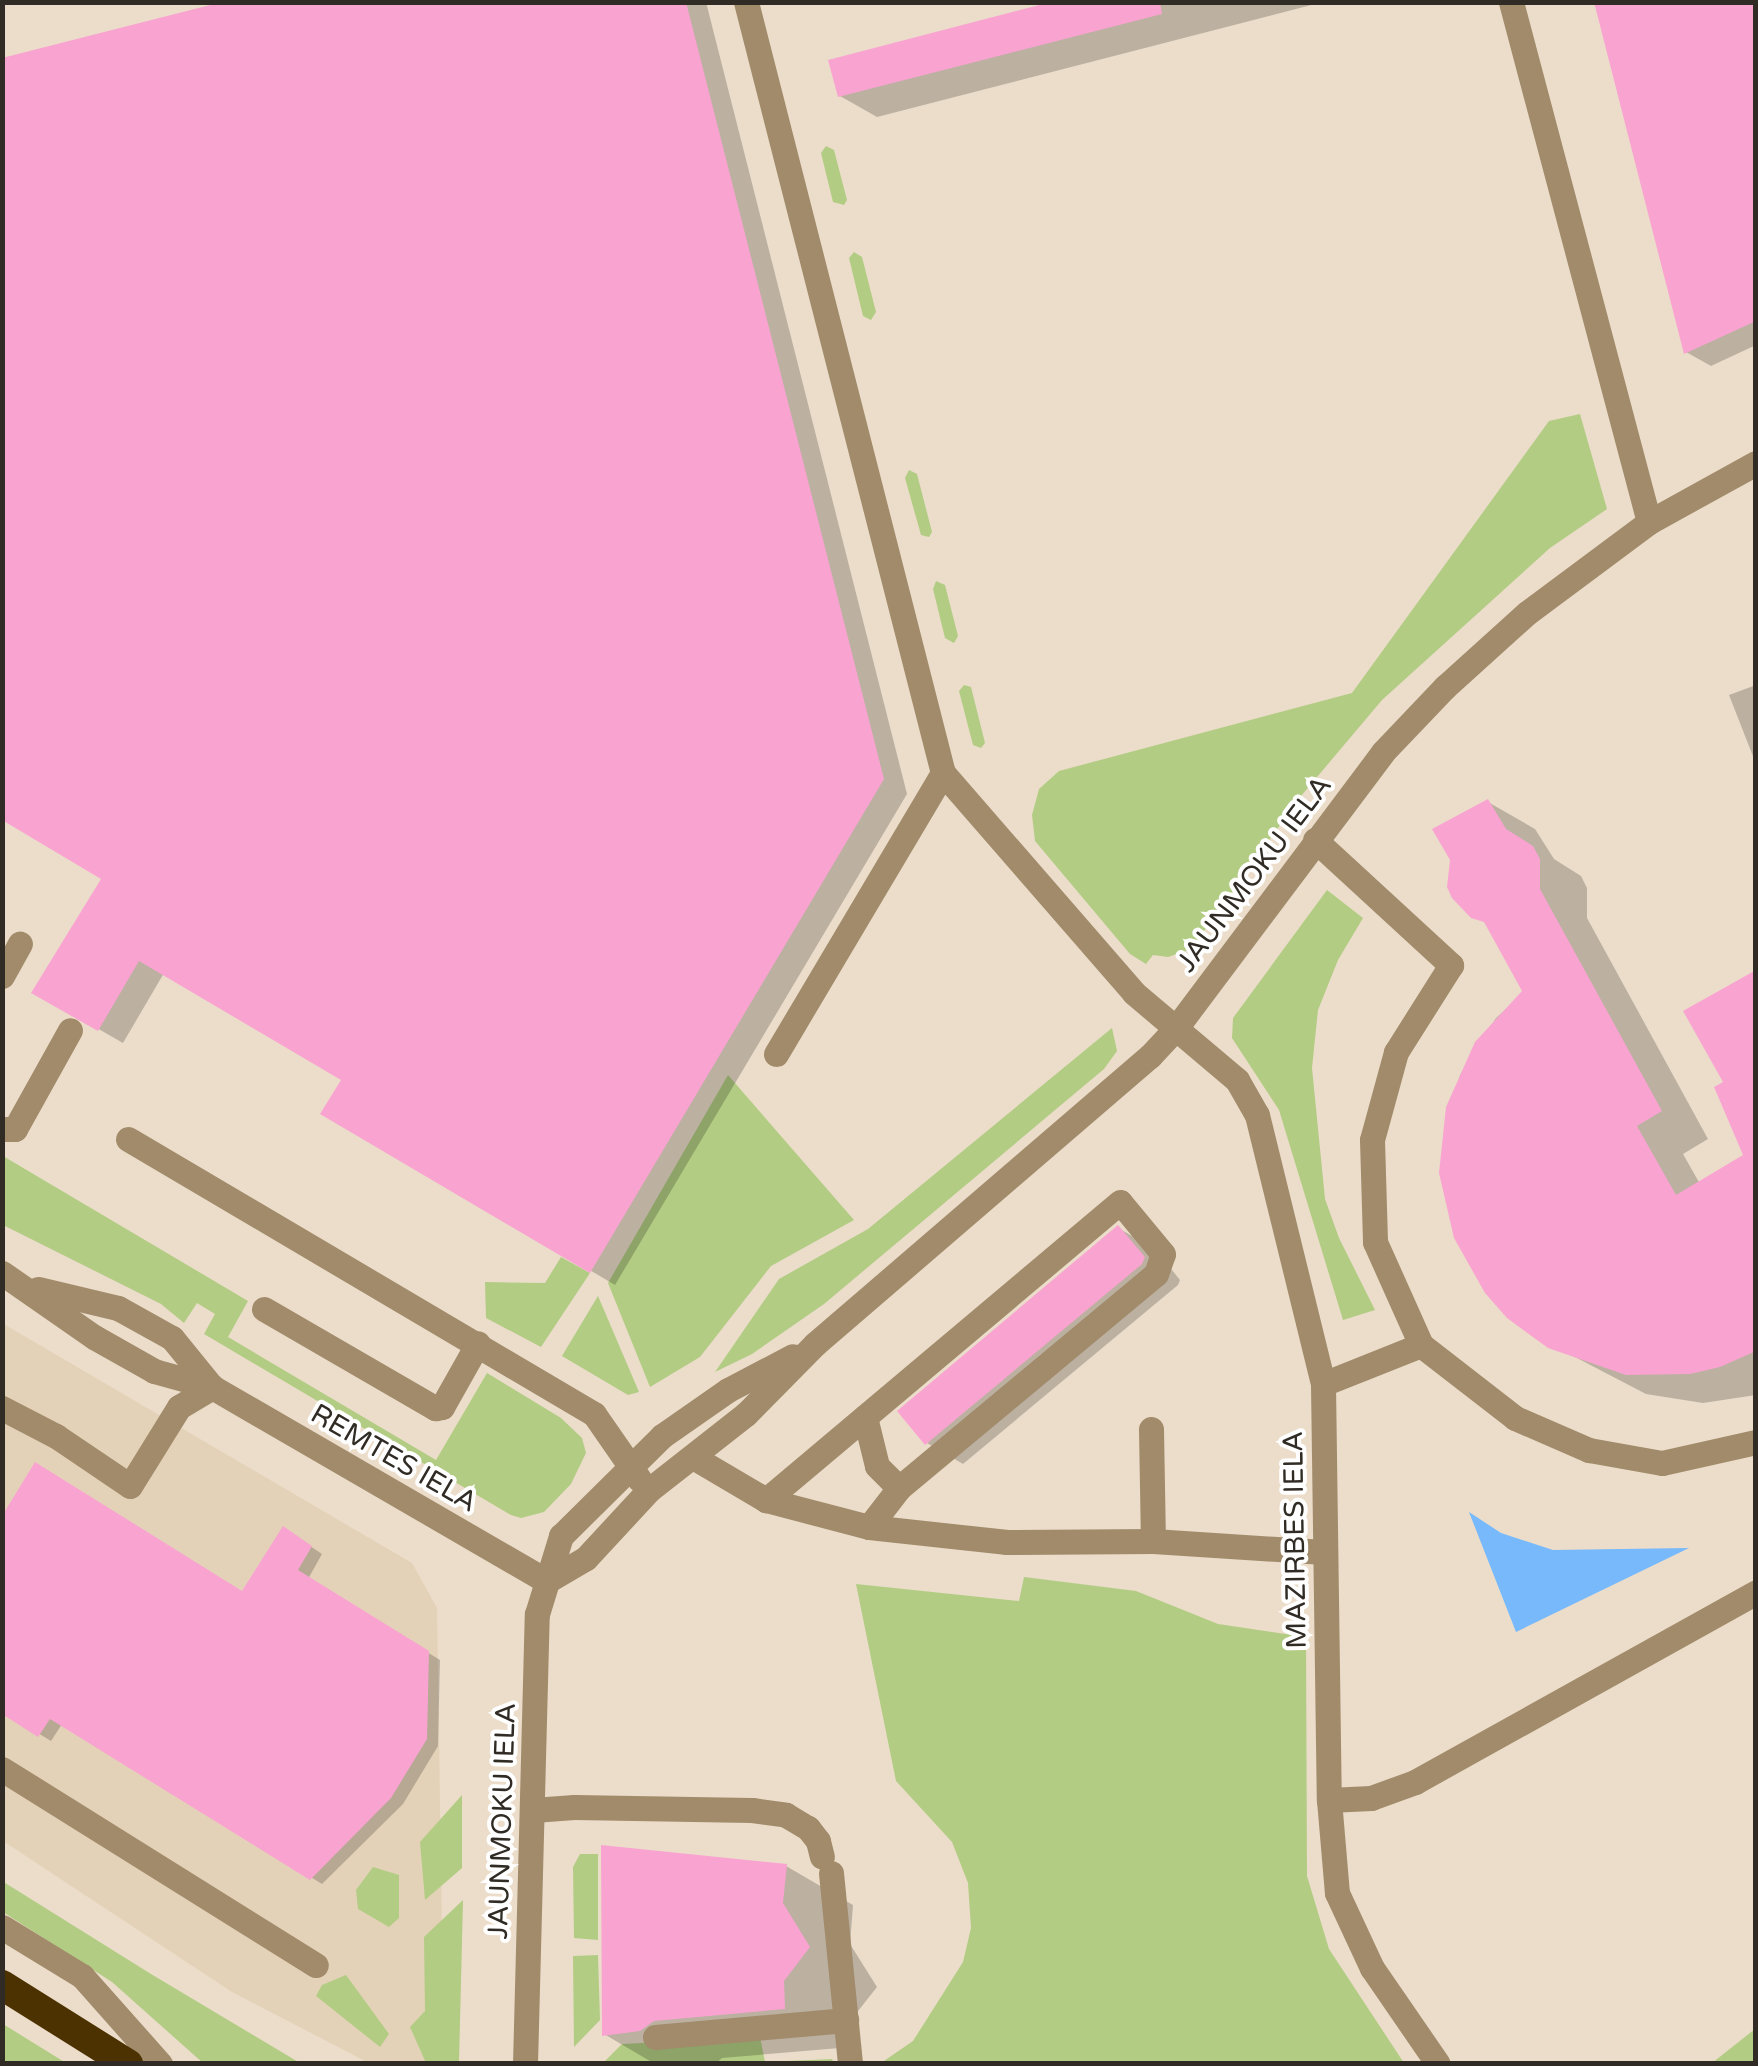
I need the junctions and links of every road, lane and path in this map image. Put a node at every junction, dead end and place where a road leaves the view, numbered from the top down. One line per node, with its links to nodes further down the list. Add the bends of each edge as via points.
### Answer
1 (746, 2): 5 (street)
2 (1511, 2): 4 (street)
3 (1756, 463): 4 (street, JAUNMOKU IELA)
4 (1650, 522): 6 (street, JAUNMOKU IELA, via 1527,613 1445,687)
5 (943, 773): 9 (street, MAZIRBES IELA, via 1134,993); 11 (street)
6 (1315, 840): 9 (street, JAUNMOKU IELA); 19 (street, via 1451,966 1396,1052 1372,1140 1375,1242)
7 (20, 944): 8 (street)
8 (2, 976)
9 (1176, 1028): 18 (street, JAUNMOKU IELA, via 1105,1098); 20 (street, MAZIRBES IELA, via 1237,1080 1257,1115)
10 (70, 1030): 12 (street, via 15,1130)
11 (776, 1054)
12 (2, 1129)
13 (128, 1139): 17 (street)
14 (2, 1272): 15 (street, REMTES IELA)
15 (28, 1286): 21 (street, REMTES IELA, via 94,1337 154,1370); 21 (street, REMTES IELA, via 132,1315 172,1338)
16 (264, 1309): 17 (street, via 435,1408 442,1407)
17 (478, 1343): 27 (street, via 594,1414)
18 (815, 1344): 26 (street, JAUNMOKU IELA); 27 (street, JAUNMOKU IELA, via 728,1390)
19 (1421, 1345): 20 (street); 25 (street, via 1514,1418 1589,1450 1662,1464)
20 (1323, 1384): 33 (street, MAZIRBES IELA)
21 (212, 1387): 22 (street, via 178,1407 130,1486); 34 (street, REMTES IELA)
22 (2, 1408)
23 (865, 1417): 28 (street, via 877,1466); 28 (street, via 1120,1202 1163,1254 1156,1274); 30 (street)
24 (1152, 1430): 32 (street)
25 (1756, 1442)
26 (694, 1457): 29 (street, JAUNMOKU IELA); 30 (street)
27 (629, 1466): 29 (street); 34 (street, JAUNMOKU IELA, via 560,1536)
28 (899, 1488): 31 (street)
29 (649, 1490): 34 (street, JAUNMOKU IELA, via 586,1558)
30 (766, 1500): 31 (street)
31 (869, 1527): 32 (street, via 1007,1542)
32 (1154, 1541): 33 (street)
33 (1324, 1552): 37 (street, MAZIRBES IELA)
34 (548, 1581): 38 (street, JAUNMOKU IELA, via 537,1614)
35 (1756, 1592): 37 (street, via 1416,1782 1370,1798)
36 (2, 1769): 40 (street)
37 (1330, 1800): 48 (street, MAZIRBES IELA, via 1338,1893 1372,1968)
38 (533, 1810): 42 (street, via 752,1810 786,1815 808,1828 826,1865); 46 (street, JAUNMOKU IELA)
39 (2, 1927): 45 (street, via 82,1976)
40 (316, 1964)
41 (2, 1985): 44 (highway)
42 (846, 2020): 43 (street); 47 (street)
43 (655, 2036)
44 (128, 2064)
45 (160, 2064)
46 (524, 2064)
47 (850, 2064)
48 (1438, 2064)

